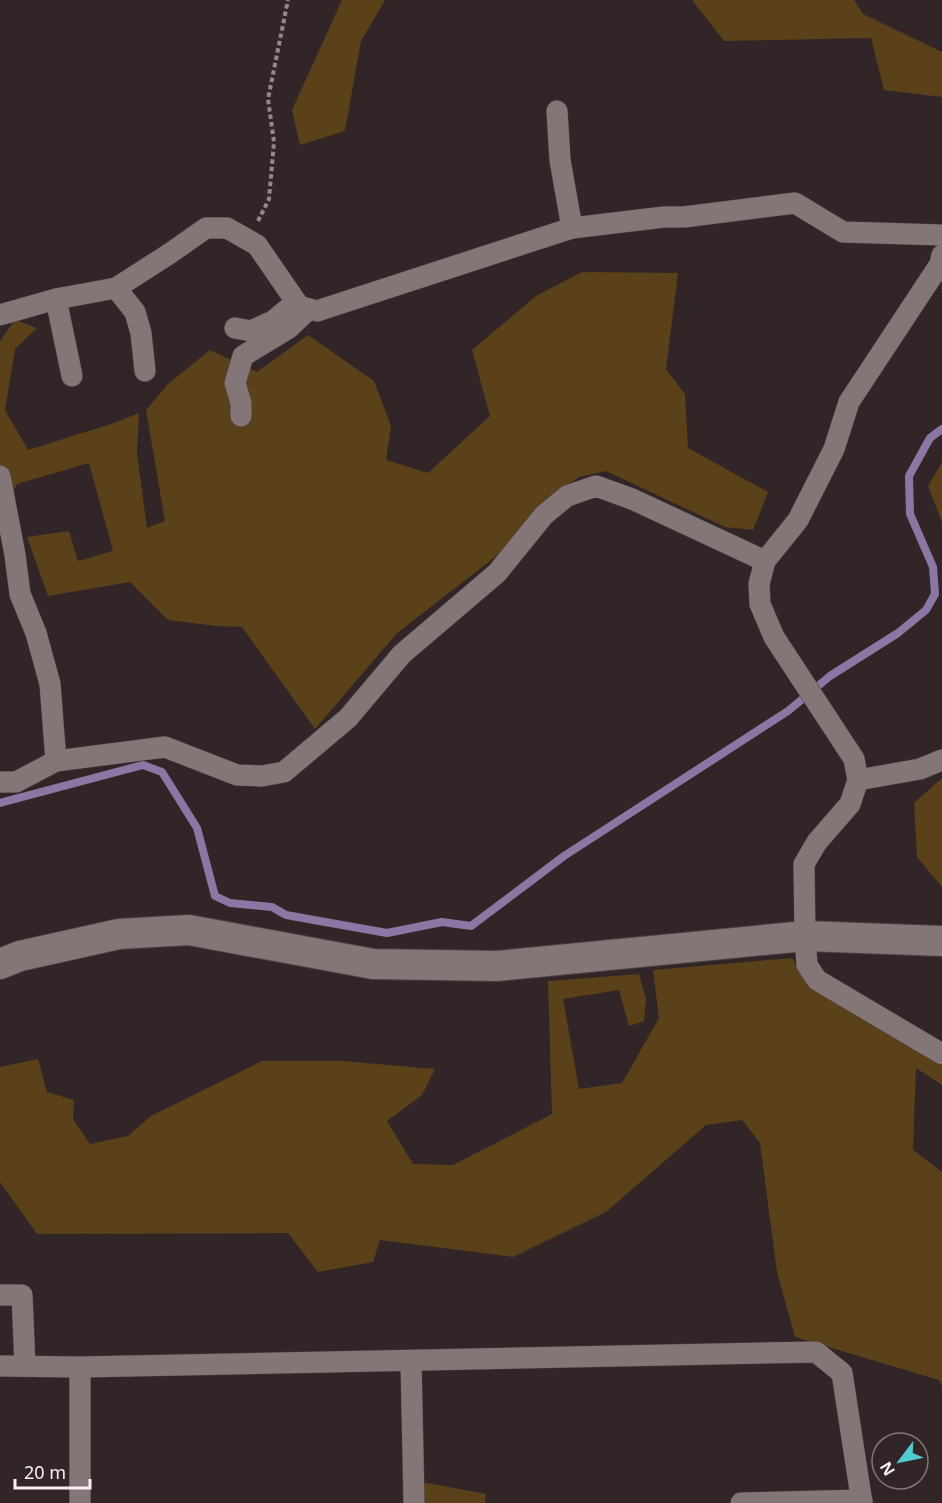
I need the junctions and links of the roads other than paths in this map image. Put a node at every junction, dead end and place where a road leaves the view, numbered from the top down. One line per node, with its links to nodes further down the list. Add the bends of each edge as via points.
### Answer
1 (557, 111): 2 (street, via 560,160)
2 (572, 228): 3 (street, via 795,203 843,232); 7 (street, via 317,311)
3 (942, 235)
4 (942, 255): 14 (street, via 940,264 849,402 834,449 798,520)
5 (116, 288): 6 (street); 7 (street, via 206,228 227,228 257,245); 10 (street, via 135,312)
6 (56, 299): 8 (street); 11 (street)
7 (303, 305): 9 (street, via 250,331); 12 (street, via 289,328 243,356 235,383)
8 (0, 315)
9 (235, 328)
10 (145, 371)
11 (72, 376)
12 (241, 416)
13 (1, 490): 16 (street, via 20,594 50,684)
14 (765, 561): 16 (street, via 596,486 567,496 544,515 497,573 402,654 348,718 284,772 237,775 165,747); 17 (street, via 759,584 760,604 774,637 854,759)
15 (942, 760): 17 (street, via 920,769)
16 (56, 761): 18 (street, via 16,782)
17 (858, 780): 19 (street, via 850,804 817,842 804,864)
18 (0, 782)
19 (805, 936): 20 (street); 21 (street, via 497,966 373,964 189,930 119,933); 22 (street, via 807,965 817,980)
20 (942, 942)
21 (0, 964)
22 (942, 1054)
23 (0, 1295): 26 (street, via 22,1295)
24 (411, 1361): 27 (street); 28 (street, via 816,1352 842,1373); 30 (street)
25 (0, 1366): 26 (street)
26 (24, 1366): 27 (street)
27 (80, 1367): 29 (street)
28 (862, 1502): 31 (street)
29 (80, 1503)
30 (414, 1503)
31 (741, 1503)

